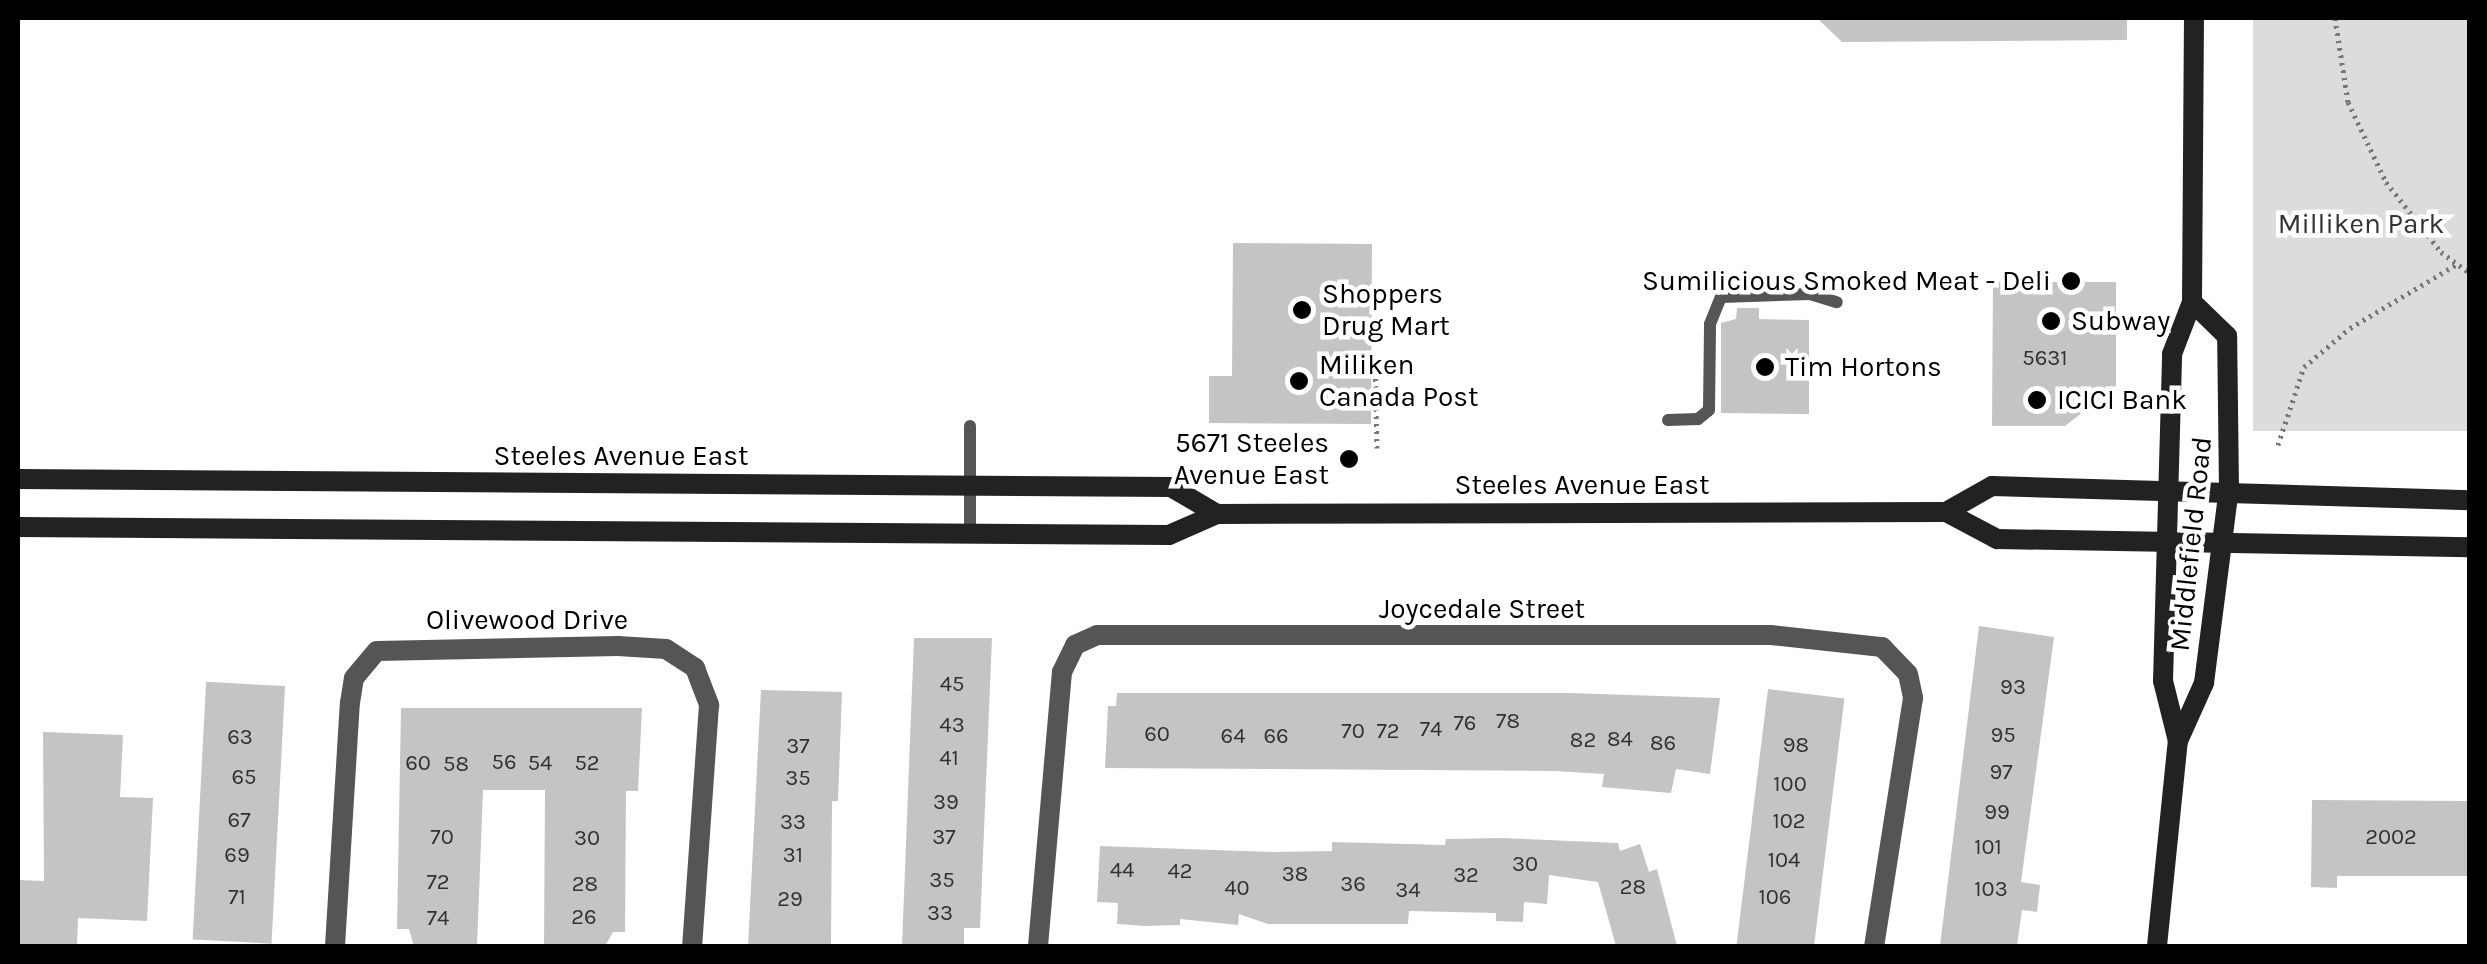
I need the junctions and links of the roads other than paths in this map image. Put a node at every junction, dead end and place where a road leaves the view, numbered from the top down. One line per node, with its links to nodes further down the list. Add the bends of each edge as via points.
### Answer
1 (2194, 18): 3 (main road, Middlefield Road)
2 (1837, 302): 4 (lane, via 1810,294 1722,296 1710,324 1708,410 1698,418)
3 (2192, 302): 8 (main road, Middlefield Road, via 2172,354); 9 (main road, Middlefield Road, via 2228,336)
4 (1668, 420)
5 (970, 426): 7 (lane)
6 (18, 479): 7 (main road, Steeles Avenue East)
7 (970, 486): 12 (main road, Steeles Avenue East, via 1170,487); 14 (lane)
8 (2168, 486): 9 (main road, Steeles Avenue East); 11 (main road, Steeles Avenue East, via 1992,486); 15 (main road, Middlefield Road)
9 (2229, 489): 10 (main road, Steeles Avenue East); 16 (main road, Middlefield Road)
10 (2470, 500)
11 (1946, 512): 12 (main road, Steeles Avenue East); 15 (main road, Steeles Avenue East, via 1996,539)
12 (1217, 514): 14 (main road, Steeles Avenue East, via 1169,534)
13 (18, 527): 14 (main road, Steeles Avenue East)
14 (970, 534)
15 (2172, 540): 16 (main road, Steeles Avenue East); 18 (main road, Middlefield Road, via 2163,681)
16 (2224, 541): 17 (main road, Steeles Avenue East); 18 (main road, Middlefield Road, via 2204,683)
17 (2470, 547)
18 (2178, 742): 23 (main road, Middlefield Road)
19 (335, 946): 20 (street, Olivewood Drive, via 350,703 354,678 377,651 600,646 666,650 695,668 706,694)
20 (692, 946)
21 (1038, 946): 22 (street, Joycedale Street, via 1062,672 1075,646 1096,635 1771,635 1882,647 1908,674 1914,698)
22 (1874, 946)
23 (2157, 946)

